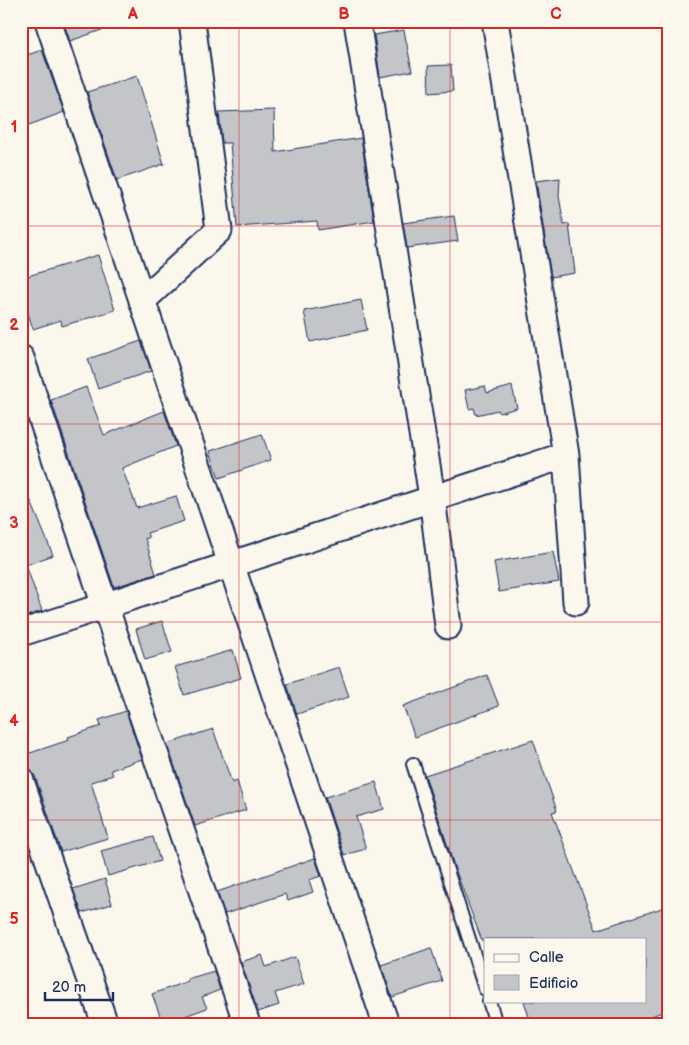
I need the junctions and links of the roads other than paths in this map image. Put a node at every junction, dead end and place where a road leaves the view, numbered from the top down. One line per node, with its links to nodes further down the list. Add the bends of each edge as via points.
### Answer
1 (48, 21): 5 (street)
2 (192, 21): 5 (street, via 218,230)
3 (357, 21): 8 (street)
4 (495, 21): 7 (street)
5 (142, 301): 9 (street)
6 (21, 358): 11 (street)
7 (566, 455): 8 (street); 10 (street)
8 (432, 497): 9 (street); 12 (street)
9 (231, 565): 11 (street); 20 (street)
10 (576, 602)
11 (106, 607): 13 (street); 19 (street)
12 (448, 626)
13 (21, 633)
14 (412, 764): 16 (lane)
15 (21, 780): 18 (street)
16 (484, 986)
17 (489, 1002): 21 (lane)
18 (105, 1024)
19 (247, 1024)
20 (386, 1024)
21 (496, 1024)

